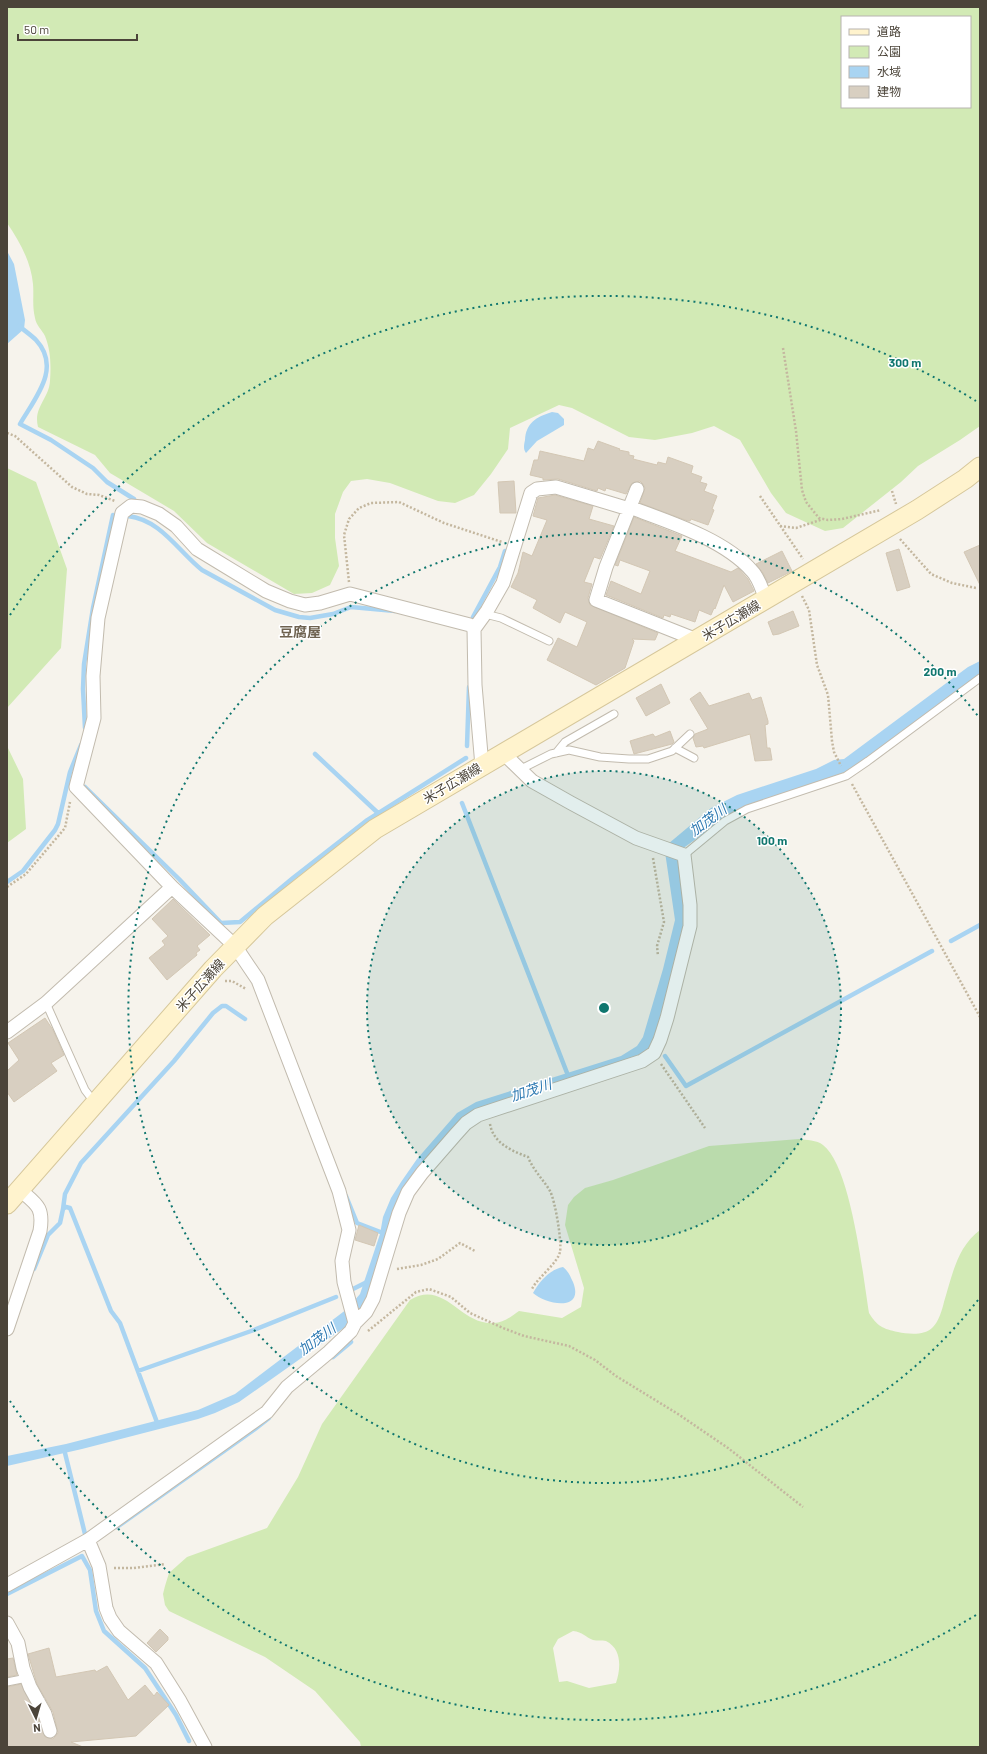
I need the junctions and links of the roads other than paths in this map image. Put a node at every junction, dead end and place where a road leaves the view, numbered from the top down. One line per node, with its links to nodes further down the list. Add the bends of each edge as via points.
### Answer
1 (980, 467): 4 (main road, 米子広瀬線, via 889,527)
2 (637, 489): 3 (street)
3 (629, 508): 4 (street, via 684,529 728,550 753,572); 5 (street, via 556,487 537,489 531,493 502,582); 7 (street, via 596,600)
4 (766, 599): 7 (main road, 米子広瀬線)
5 (485, 614): 6 (street); 8 (lane, via 501,618)
6 (474, 629): 16 (street, via 475,685); 19 (street, via 470,625 350,594 320,604 290,601 266,591 203,553 176,526 159,514 142,507 129,507 122,513 98,618 93,676 94,718 76,787)
7 (697, 640): 13 (main road, 米子広瀬線)
8 (549, 641)
9 (980, 678): 18 (lane, via 846,776 747,809 725,820)
10 (614, 714): 14 (lane, via 565,742)
11 (690, 734): 12 (lane)
12 (675, 748): 14 (lane, via 648,758 629,759 600,757 569,750); 15 (lane)
13 (503, 753): 16 (main road, 米子広瀬線); 17 (street)
14 (556, 753): 17 (lane)
15 (694, 758)
16 (482, 766): 20 (main road, 米子広瀬線, via 375,829 265,916)
17 (521, 769): 18 (street, via 532,781 636,838)
18 (684, 855): 26 (street, via 690,926 667,1018 654,1053 642,1062 478,1115 466,1123 413,1186 399,1213 373,1299 366,1312)
19 (172, 887): 20 (street); 21 (street)
20 (235, 946): 23 (main road, 米子広瀬線); 26 (street, via 258,980 340,1191 349,1230 342,1261 344,1282)
21 (46, 1003): 22 (street); 23 (lane, via 85,1090)
22 (7, 1032)
23 (95, 1103): 24 (main road, 米子広瀬線)
24 (19, 1189): 25 (main road, 米子広瀬線); 27 (street, via 40,1209 42,1220)
25 (7, 1204)
26 (356, 1322): 28 (street, via 351,1331 329,1352 287,1387 267,1412)
27 (7, 1329)
28 (88, 1540): 29 (street); 34 (street, via 99,1566 110,1618 119,1632 156,1663 180,1701)
29 (7, 1585)
30 (7, 1623): 31 (street, via 18,1643)
31 (27, 1678): 32 (lane); 33 (street)
32 (7, 1682)
33 (50, 1731)
34 (203, 1746)

